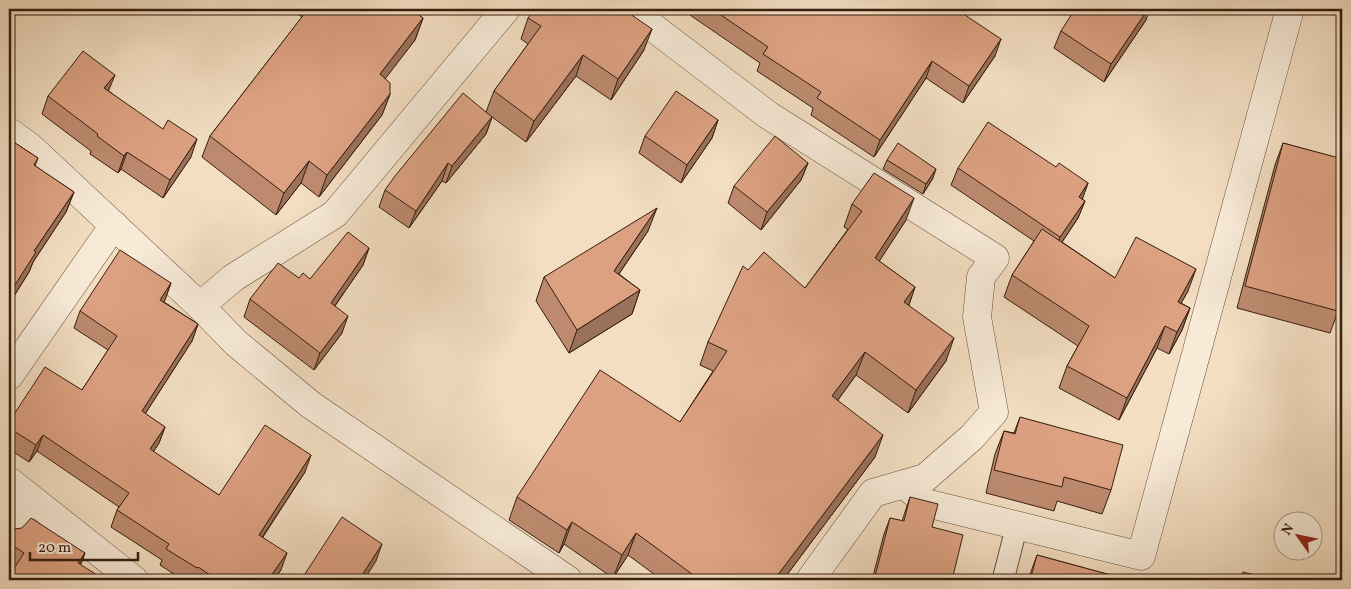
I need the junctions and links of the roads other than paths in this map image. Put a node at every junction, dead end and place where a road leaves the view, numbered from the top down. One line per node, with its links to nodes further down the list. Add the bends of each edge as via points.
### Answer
1 (506, 9): 6 (street, via 335,214 233,278)
2 (629, 9): 9 (street, via 768,115 995,258 981,277 976,317 994,412 972,437 925,478)
3 (1290, 9): 11 (street, via 1141,556)
4 (9, 132): 5 (street, via 30,147)
5 (114, 226): 6 (street); 7 (street)
6 (200, 306): 14 (street, via 236,343 311,405)
7 (9, 376)
8 (9, 482): 10 (street)
9 (904, 484): 11 (street, via 926,503); 15 (street, via 873,493)
10 (30, 499): 12 (street); 13 (street)
11 (1017, 526): 16 (lane)
12 (9, 531)
13 (134, 580)
14 (568, 580)
15 (810, 580)
16 (1003, 580)

